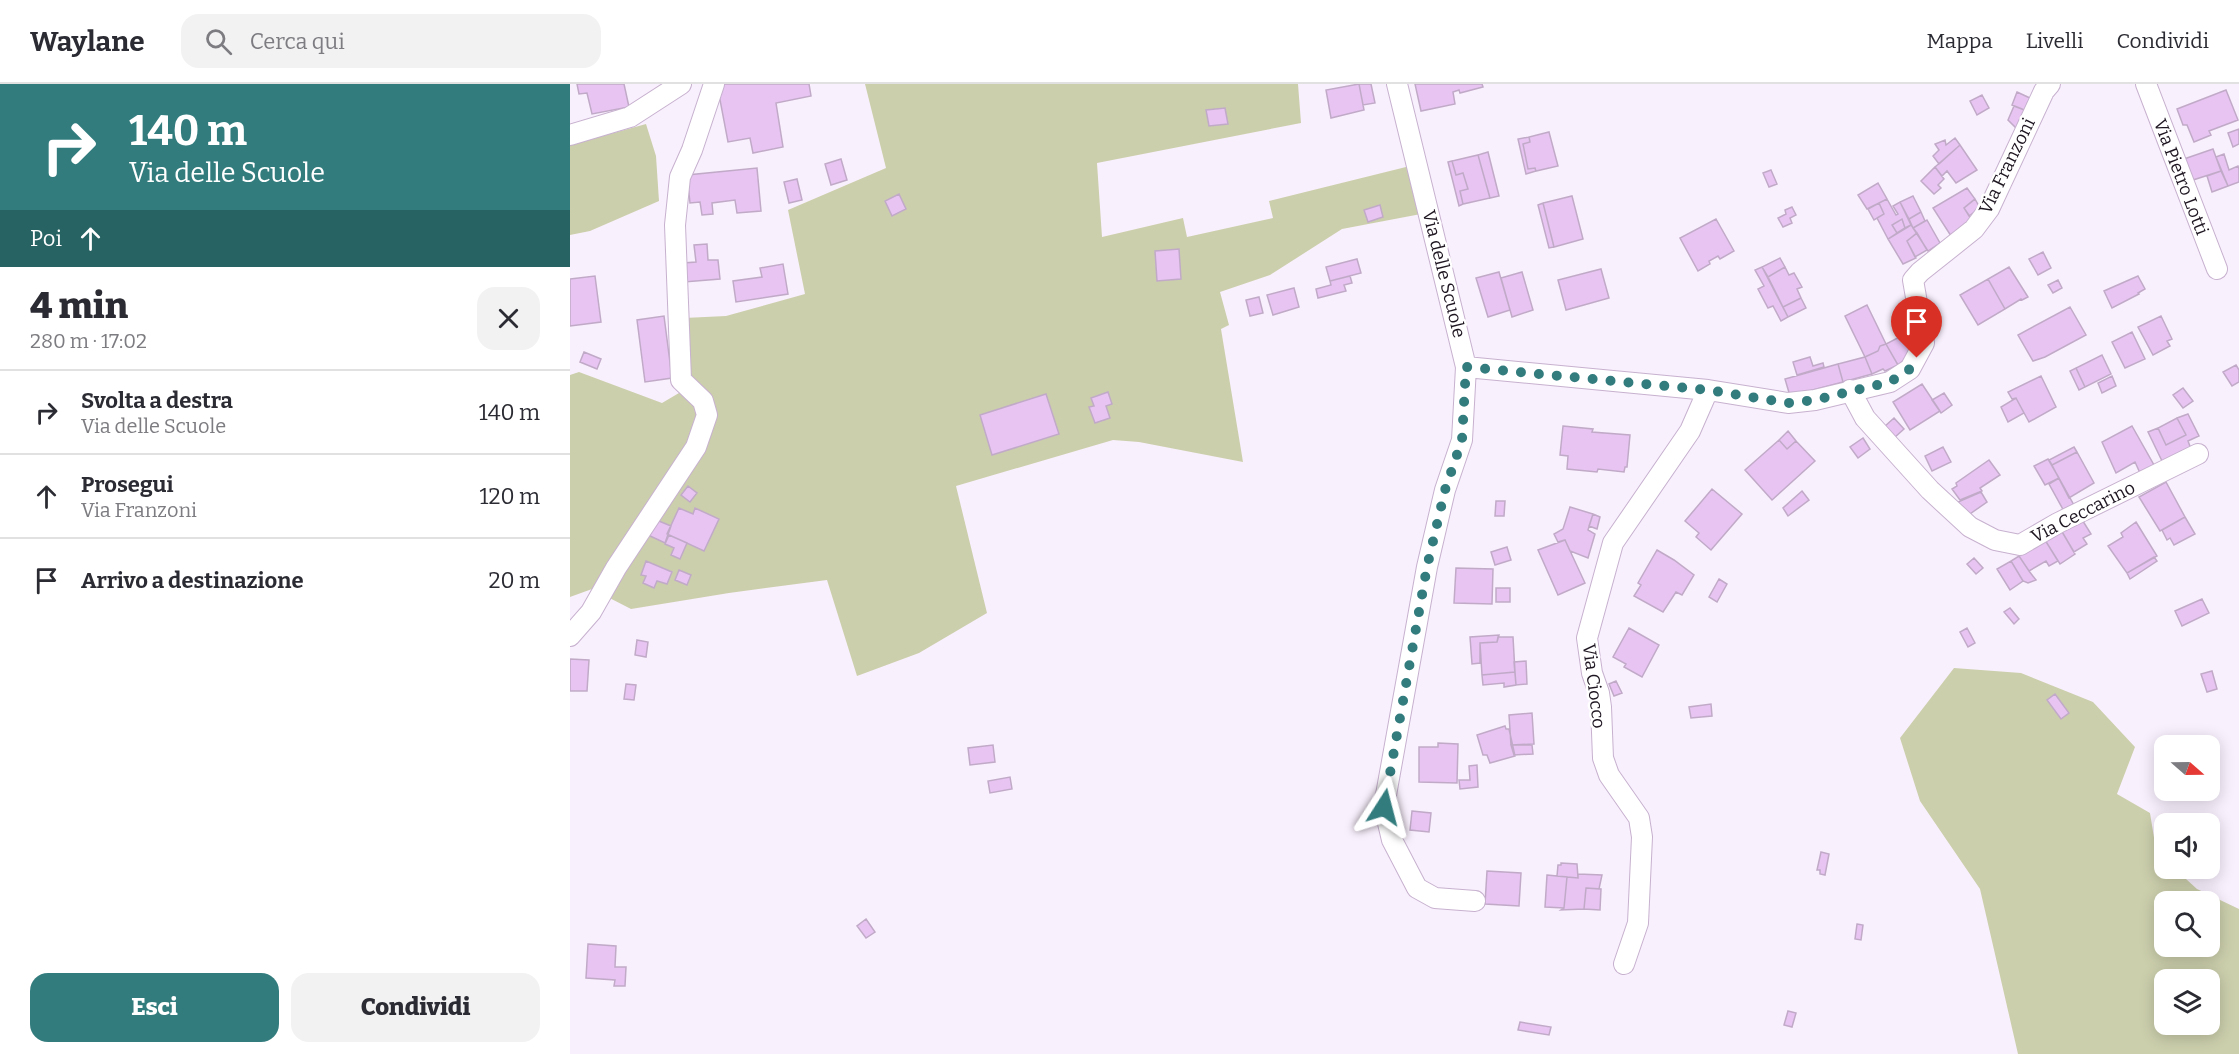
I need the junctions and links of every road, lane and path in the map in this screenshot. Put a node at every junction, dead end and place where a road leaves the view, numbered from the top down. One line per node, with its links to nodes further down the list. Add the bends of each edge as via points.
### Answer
1 (681, 84): 6 (street, via 630,117)
2 (714, 84): 12 (street, via 680,177 675,225 681,380 703,401 707,415 696,447 591,612)
3 (1397, 84): 8 (street, Via delle Scuole)
4 (2050, 84): 10 (street, Via Franzoni, via 1984,216 1913,280 1924,343 1910,369 1890,382)
5 (2146, 84): 7 (street, Via Pietro Lotti)
6 (570, 135)
7 (2217, 269)
8 (1466, 367): 9 (street); 13 (street, Via delle Scuole, via 1462,440 1445,490 1427,567 1384,807 1392,840 1417,888 1435,898)
9 (1708, 390): 10 (street, via 1788,403); 14 (street, Via Ciocco, via 1690,431 1613,543 1587,638 1601,707 1603,758 1609,775 1639,819 1642,837 1638,923)
10 (1850, 390): 11 (street, Via Ceccarino, via 1865,418 1930,490 1970,527 1995,540 2020,544)
11 (2198, 454)
12 (570, 636)
13 (1475, 901)
14 (1624, 963)

